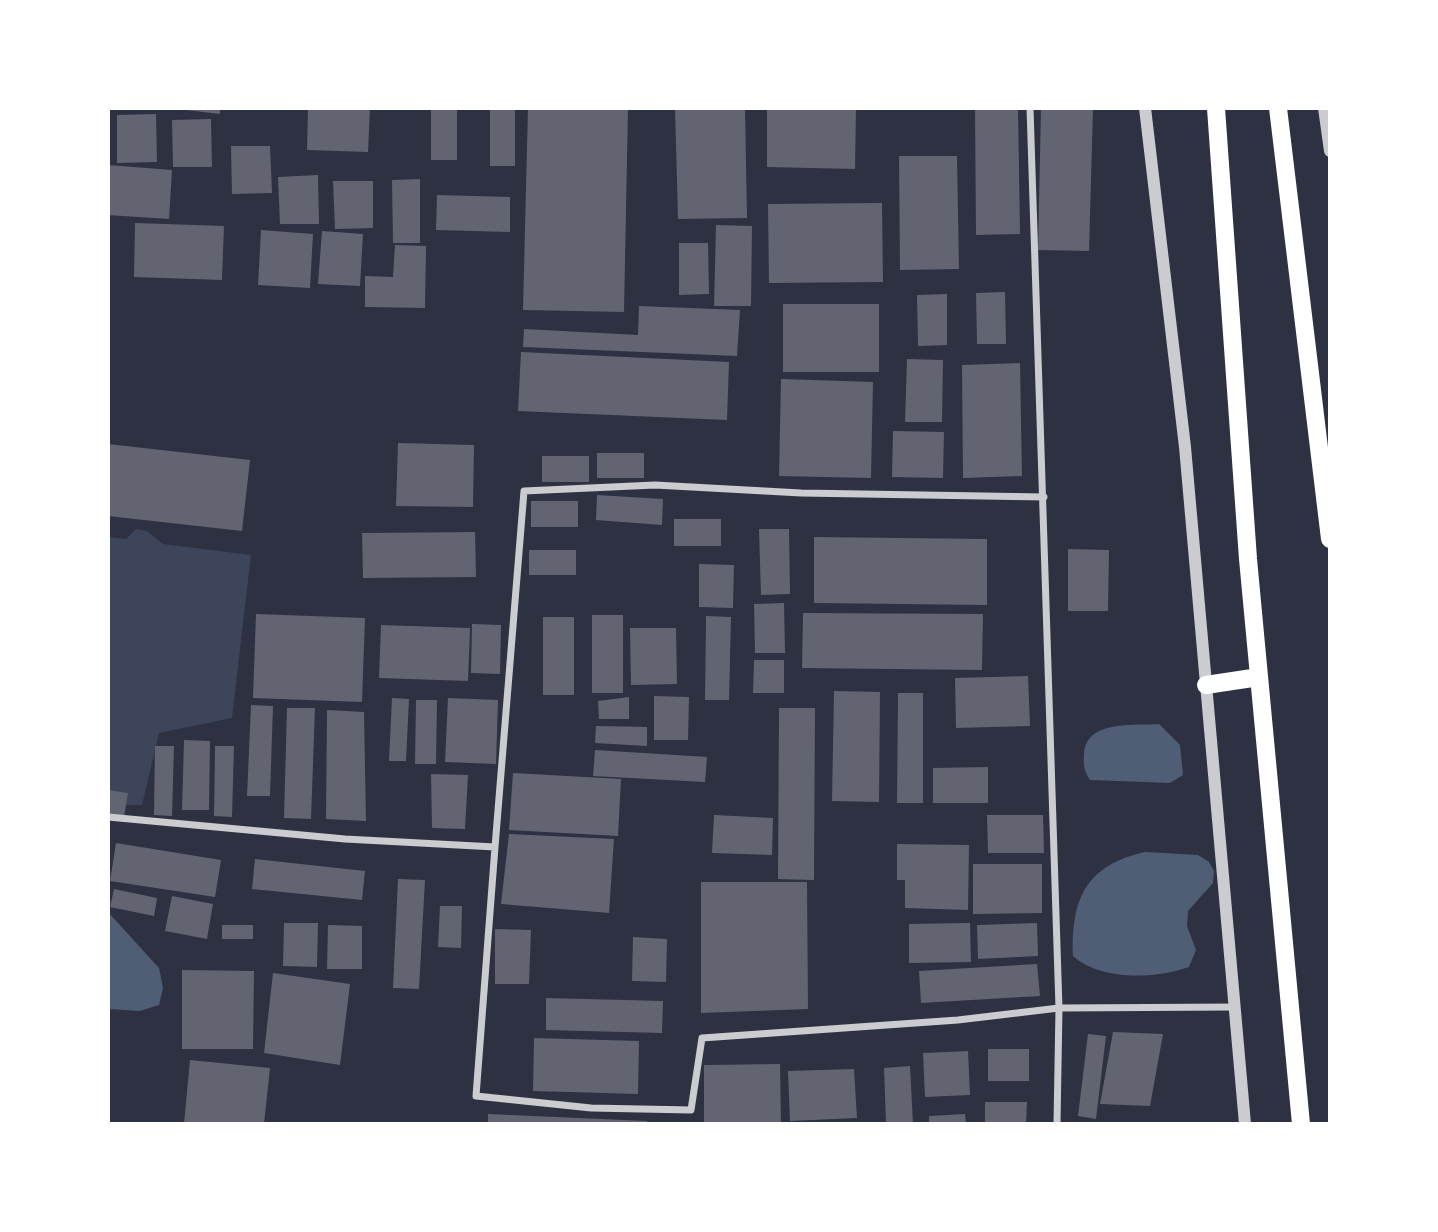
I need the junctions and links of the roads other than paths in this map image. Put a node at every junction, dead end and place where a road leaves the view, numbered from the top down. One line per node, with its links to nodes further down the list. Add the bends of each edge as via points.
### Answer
1 (1030, 108): 7 (street)
2 (1145, 108): 10 (street, via 1185,447)
3 (1216, 108): 9 (main road)
4 (1278, 108): 8 (main road)
5 (1326, 109): 6 (street)
6 (1329, 151)
7 (1044, 498): 12 (street, via 655,485 524,491); 14 (street)
8 (1329, 539)
9 (1259, 677): 10 (main road); 17 (main road)
10 (1206, 685): 13 (street)
11 (108, 817): 12 (street)
12 (495, 847): 14 (street, via 476,1096 591,1108 691,1110 702,1038 958,1020)
13 (1235, 1007): 14 (street); 16 (street)
14 (1059, 1008): 15 (street)
15 (1057, 1124)
16 (1245, 1124)
17 (1301, 1124)

